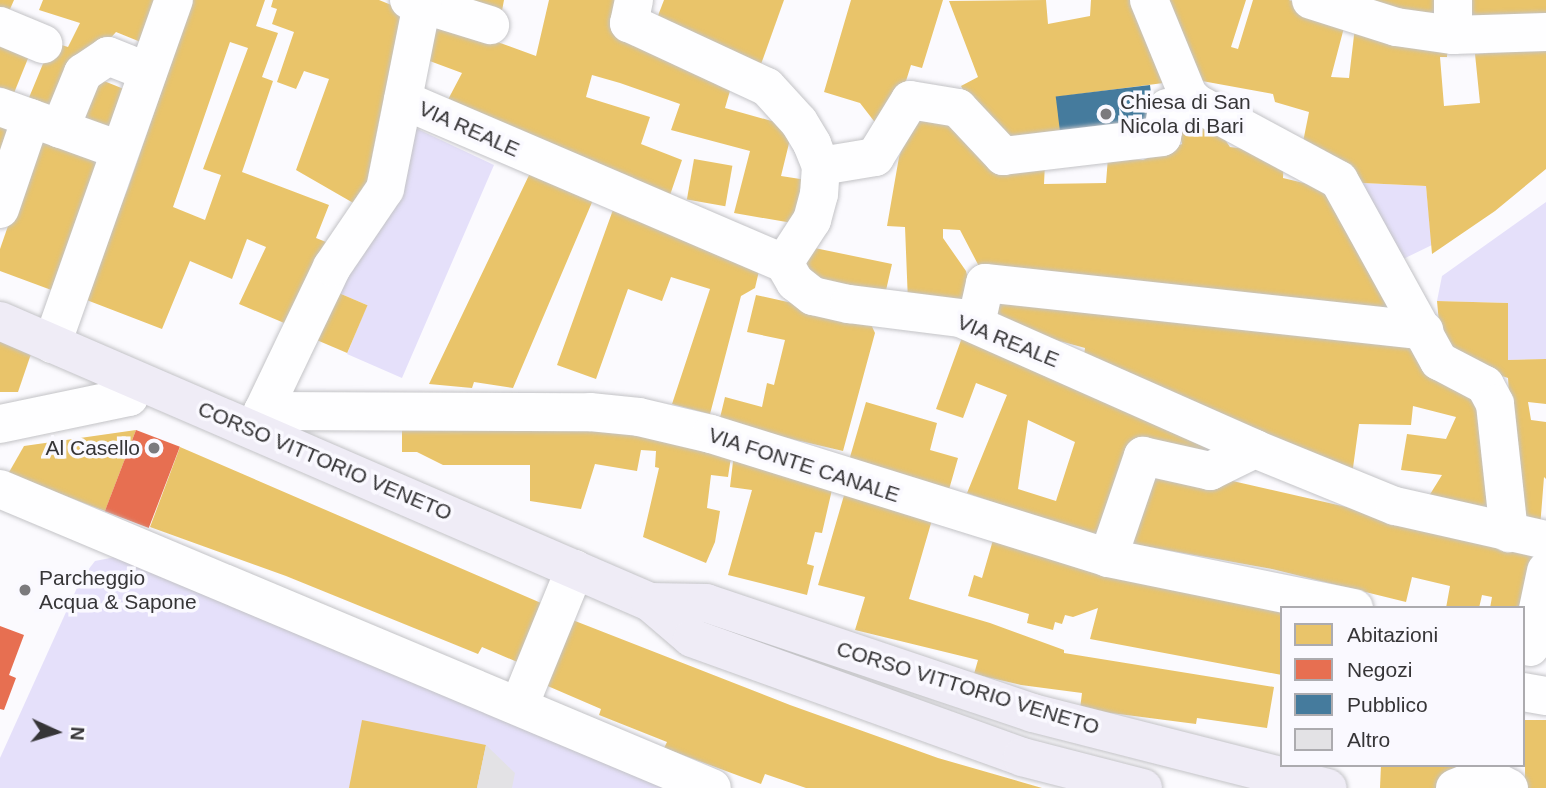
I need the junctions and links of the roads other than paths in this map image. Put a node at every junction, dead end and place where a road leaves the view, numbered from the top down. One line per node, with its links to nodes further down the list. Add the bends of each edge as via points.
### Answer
1 (174, 0): 11 (street)
2 (634, 0): 16 (street, via 629,23 767,87 799,122)
3 (1149, 0): 13 (street, via 1183,88)
4 (1311, 0): 6 (street, via 1396,27)
5 (416, 2): 7 (street); 12 (street)
6 (1453, 18): 9 (street)
7 (490, 24)
8 (0, 26): 10 (street)
9 (1546, 32)
10 (43, 44)
11 (148, 72): 14 (street, via 108,57); 15 (street)
12 (403, 100): 18 (street, VIA REALE); 24 (street, via 385,189 332,267)
13 (1196, 103): 16 (street, via 1167,108 1162,137 1003,156 958,108 910,100 874,157); 21 (street, via 1339,180)
14 (30, 118): 15 (street); 17 (street)
15 (118, 150): 22 (street)
16 (821, 166): 18 (street, via 812,220)
17 (0, 209)
18 (784, 263): 20 (street, VIA REALE, via 795,282 813,296)
19 (0, 321): 22 (main road, CORSO VITTORIO VENETO)
20 (976, 324): 21 (street, via 985,284); 26 (street, VIA REALE)
21 (1424, 331): 28 (street, via 1440,361 1477,378 1491,394)
22 (52, 344): 23 (main road, CORSO VITTORIO VENETO)
23 (136, 380): 24 (main road, CORSO VITTORIO VENETO); 25 (street, via 129,397)
24 (259, 421): 29 (street, VIA FONTE CANALE, via 590,412 639,417 711,434); 30 (main road, CORSO VITTORIO VENETO)
25 (0, 424)
26 (1255, 449): 28 (street, VIA REALE, via 1395,506); 29 (street, via 1210,471 1143,456)
27 (0, 489): 37 (street)
28 (1528, 536)
29 (1108, 558): 33 (street, VIA FONTE CANALE)
30 (575, 569): 32 (main road, CORSO VITTORIO VENETO); 37 (street)
31 (1546, 571): 34 (street)
32 (650, 602): 40 (main road, CORSO VITTORIO VENETO, via 692,638 1022,757); 41 (main road, CORSO VITTORIO VENETO, via 706,603 1033,713)
33 (1344, 606)
34 (1536, 649)
35 (1525, 692): 36 (street)
36 (1546, 695)
37 (519, 706): 39 (street)
38 (1506, 779): 42 (street, via 1485,776)
39 (712, 788)
40 (1143, 788)
41 (1328, 788)
42 (1455, 788)

